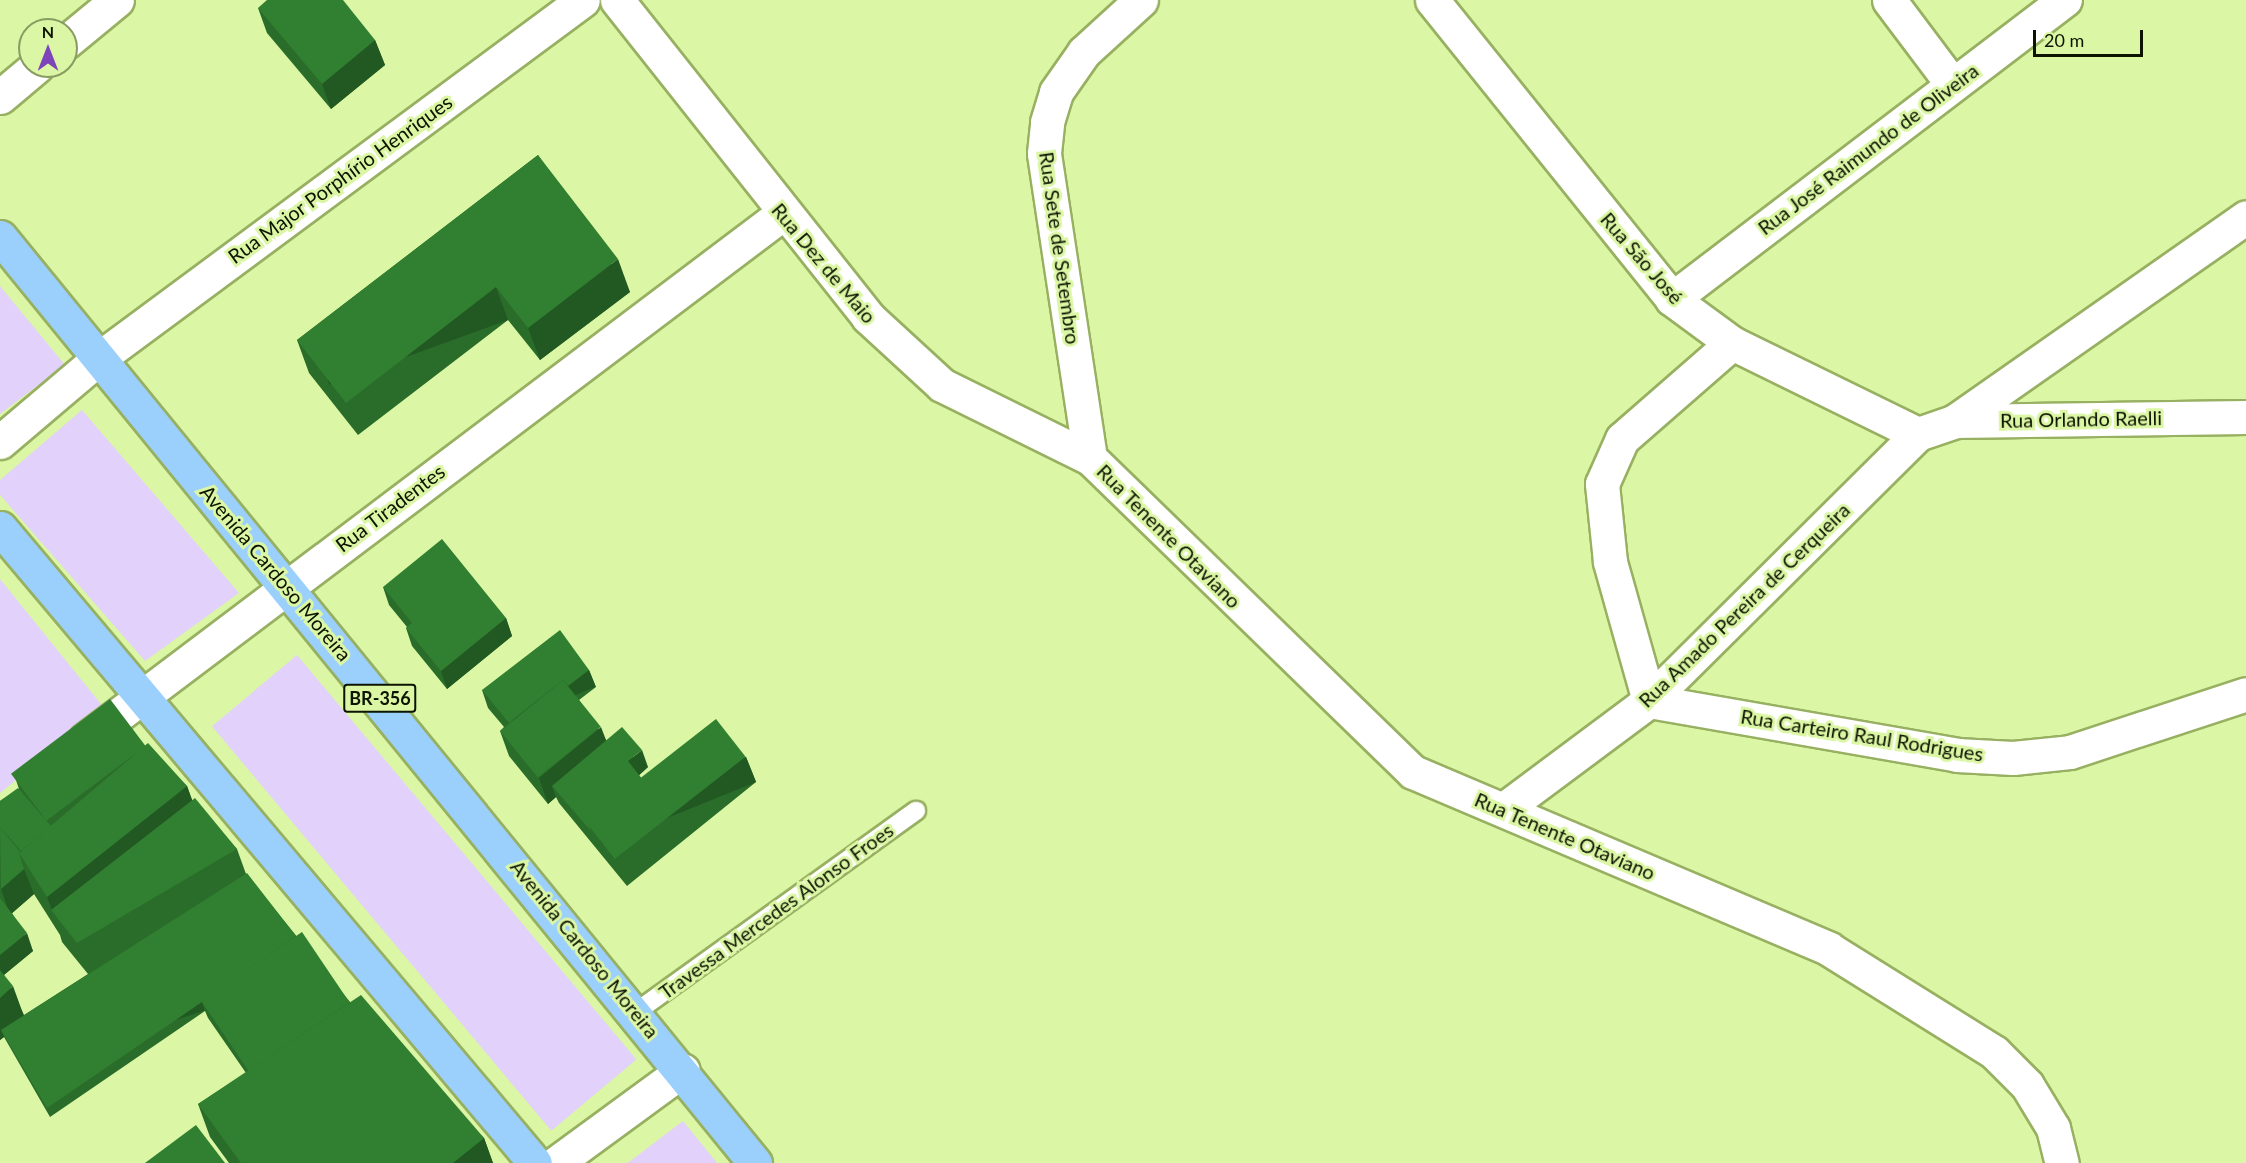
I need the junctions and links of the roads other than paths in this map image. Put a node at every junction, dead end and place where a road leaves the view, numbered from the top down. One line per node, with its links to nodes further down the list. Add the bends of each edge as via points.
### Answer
1 (117, 0): 8 (street)
2 (583, 0): 17 (street, Rua Major Porphírio Henriques)
3 (617, 0): 12 (street, Rua Dez de Maio)
4 (1142, 0): 22 (street, Rua Sete de Setembro, via 1084,52 1056,92 1046,132 1044,153)
5 (1432, 0): 15 (street, Rua São José)
6 (1889, 0): 10 (street)
7 (2065, 0): 10 (street, Rua José Raimundo de Oliveira)
8 (78, 32)
9 (23, 78): 11 (street)
10 (1952, 84): 15 (street, Rua José Raimundo de Oliveira)
11 (0, 97)
12 (782, 214): 22 (street, Rua Dez de Maio, via 868,317 942,385); 24 (street, Rua Tiradentes)
13 (2246, 217): 19 (street)
14 (0, 237): 17 (highway, Avenida Cardoso Moreira / BR-356)
15 (1672, 299): 16 (street, Rua São José)
16 (1732, 343): 20 (street, Rua São José); 27 (street, via 1622,439 1602,484 1610,562)
17 (98, 358): 21 (street); 24 (highway, Avenida Cardoso Moreira / BR-356)
18 (2246, 417): 19 (street, Rua Orlando Raelli)
19 (1955, 421): 20 (street, Rua Orlando Raelli)
20 (1918, 434): 27 (street, Rua Amado Pereira de Cerqueira)
21 (0, 442)
22 (1090, 458): 29 (street, Rua Tenente Otaviano, via 1413,772)
23 (0, 528): 26 (highway)
24 (287, 585): 26 (street, Rua Tiradentes); 31 (highway, Avenida Cardoso Moreira / BR-356)
25 (2246, 694): 27 (street, Rua Carteiro Raul Rodrigues, via 2070,752 2013,758 1957,755)
26 (144, 695): 28 (street, Rua Tiradentes); 33 (highway)
27 (1649, 701): 29 (street, Rua Amado Pereira de Cerqueira)
28 (63, 757)
29 (1504, 809): 36 (street, Rua Tenente Otaviano, via 1829,949 1954,1025 1994,1052 2027,1085 2053,1128)
30 (916, 811): 31 (lane, Travessa Mercedes Alonso Froes)
31 (636, 1012): 32 (highway, Avenida Cardoso Moreira / BR-356)
32 (683, 1070): 34 (street); 35 (highway, Avenida Cardoso Moreira / BR-356)
33 (535, 1163)
34 (556, 1163)
35 (754, 1163)
36 (2062, 1163)

